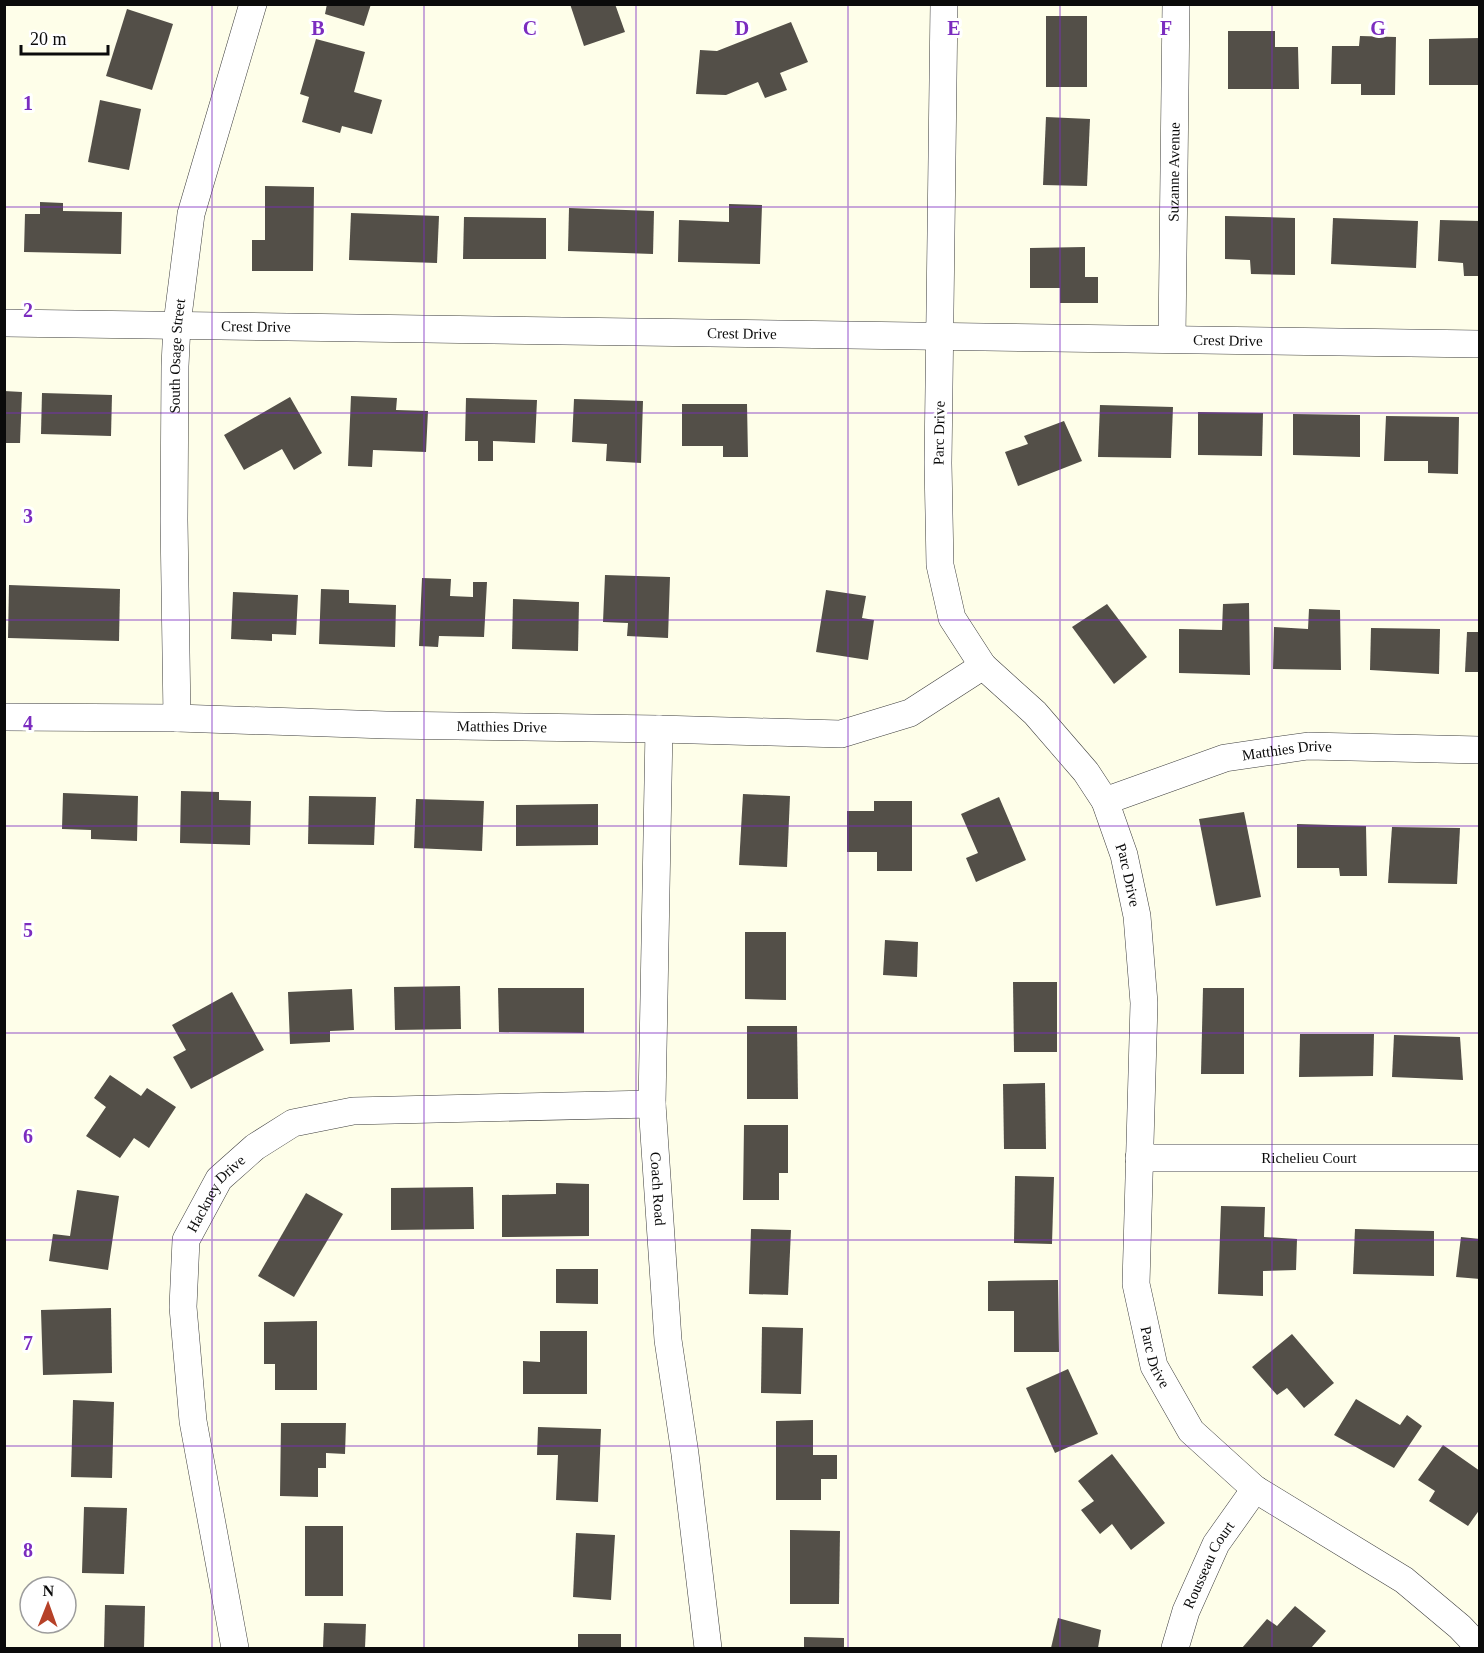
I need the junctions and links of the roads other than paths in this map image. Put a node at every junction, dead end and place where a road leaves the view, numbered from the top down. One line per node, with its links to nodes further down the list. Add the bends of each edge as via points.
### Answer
1 (253, 4): 5 (street, South Osage Street, via 191,214)
2 (944, 4): 6 (street, Parc Drive)
3 (1176, 4): 7 (street, Suzanne Avenue)
4 (4, 323): 5 (street, Crest Drive)
5 (177, 324): 6 (street, Crest Drive); 11 (street, South Osage Street)
6 (940, 335): 7 (street, Crest Drive); 9 (street, Parc Drive, via 940,565 952,618)
7 (1172, 338): 8 (street, Crest Drive)
8 (1479, 344)
9 (983, 666): 12 (street, Matthies Drive, via 910,713 841,734); 14 (street, Parc Drive, via 1035,712)
10 (4, 717): 11 (street, Matthies Drive)
11 (177, 718): 12 (street, Matthies Drive)
12 (660, 729): 15 (street, Coach Road)
13 (1479, 750): 14 (street, Matthies Drive, via 1308,746 1249,754 1225,758)
14 (1105, 801): 16 (street, Parc Drive, via 1124,855 1137,916 1144,1003)
15 (652, 1104): 19 (street, Hackney Drive, via 353,1111 293,1123 255,1147 219,1179 186,1240 183,1307 193,1421); 20 (street, Coach Road, via 668,1340)
16 (1139, 1158): 17 (street, Richelieu Court); 18 (street, Parc Drive, via 1136,1284 1154,1366 1191,1431)
17 (1479, 1158)
18 (1255, 1489): 21 (street, Rousseau Court, via 1216,1544 1186,1611); 22 (street, Parc Drive, via 1404,1580)
19 (235, 1648)
20 (708, 1648)
21 (1175, 1648)
22 (1479, 1648)

